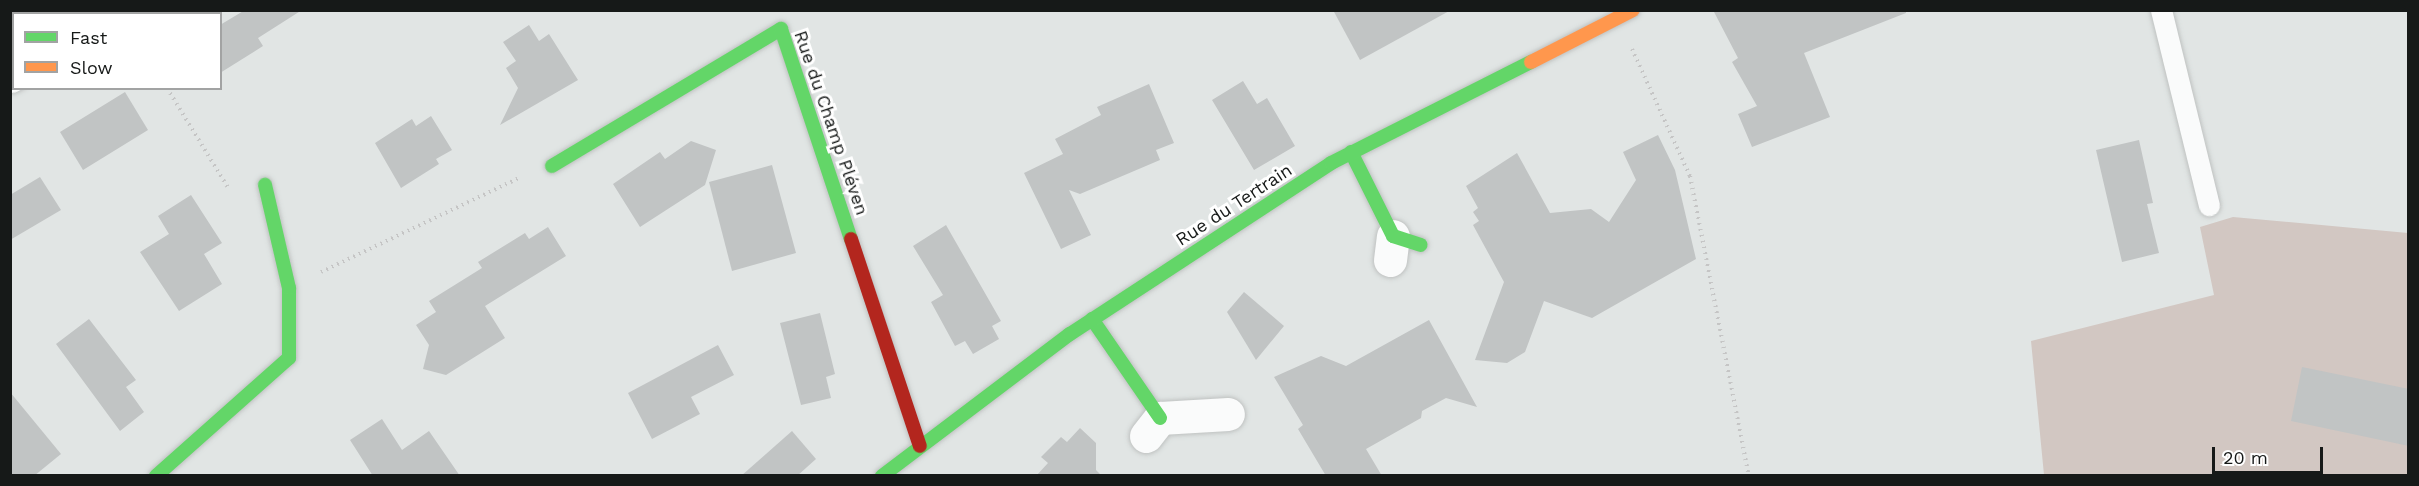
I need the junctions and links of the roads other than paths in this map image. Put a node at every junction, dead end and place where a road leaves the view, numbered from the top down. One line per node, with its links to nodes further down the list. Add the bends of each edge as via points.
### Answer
1 (2161, 10): 6 (lane)
2 (1615, 15): 3 (street, Rue du Tertrain)
3 (1351, 152): 7 (street); 8 (street, Rue du Tertrain)
4 (552, 166): 11 (street, Rue du Champ Pléven, via 781,29)
5 (265, 184): 12 (street, via 289,288 289,358)
6 (2209, 205)
7 (1402, 247)
8 (1092, 319): 10 (street); 11 (street, Rue du Tertrain)
9 (1228, 414): 10 (street)
10 (1153, 427)
11 (920, 446): 13 (street, Rue du Tertrain)
12 (156, 476)
13 (882, 476)

